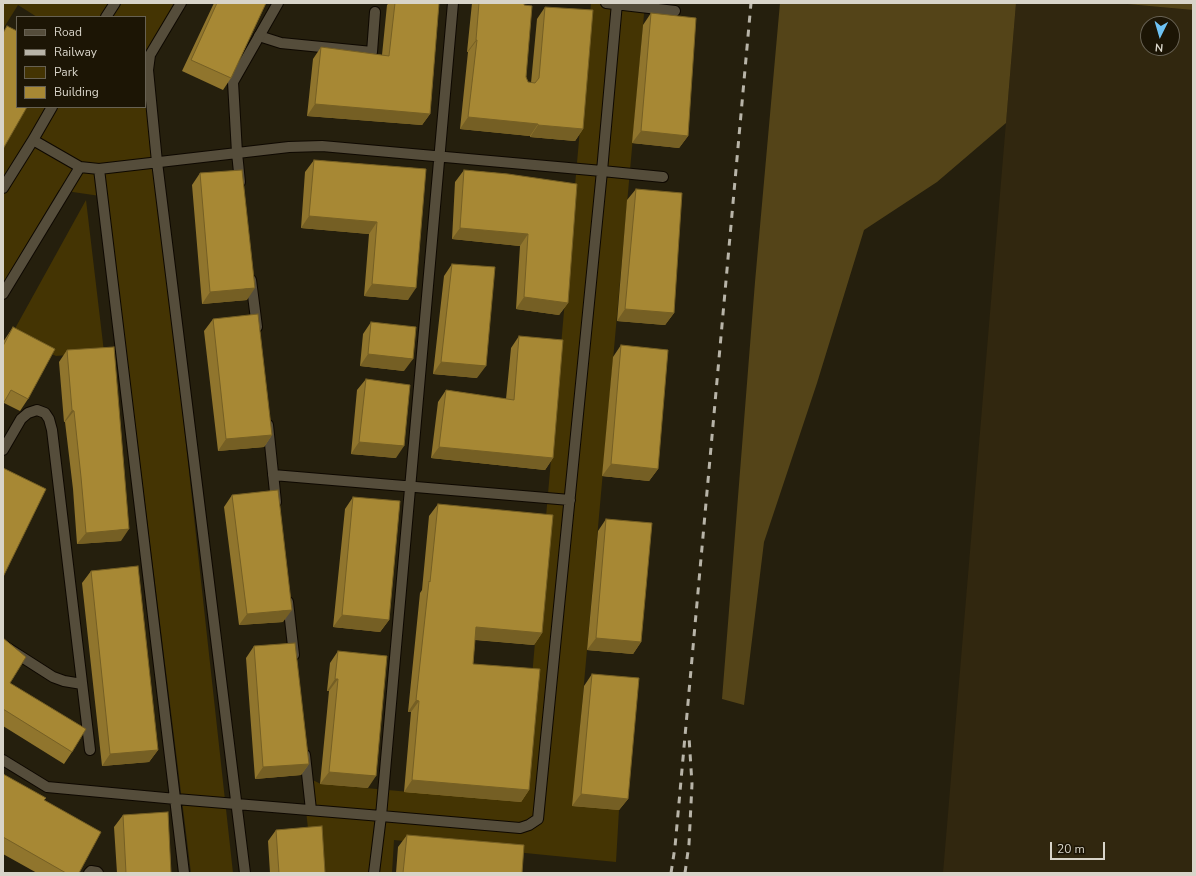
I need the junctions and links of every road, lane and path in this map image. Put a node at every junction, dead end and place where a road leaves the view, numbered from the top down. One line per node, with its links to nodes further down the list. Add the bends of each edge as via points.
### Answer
1 (114, 3): 9 (street)
2 (181, 3): 15 (street, via 150,55 148,70)
3 (278, 3): 10 (street)
4 (453, 3): 14 (street)
5 (606, 3): 6 (street)
6 (617, 3): 7 (street); 18 (street)
7 (675, 11)
8 (375, 12): 10 (street, via 372,52 281,44)
9 (107, 16)
10 (259, 36): 13 (street, via 233,82)
11 (51, 108): 12 (street)
12 (33, 140): 16 (street); 20 (street)
13 (237, 153): 14 (street, via 322,146); 15 (street); 21 (street)
14 (440, 156): 18 (street); 28 (street)
15 (157, 162): 17 (street); 39 (street)
16 (80, 166): 17 (street); 23 (street)
17 (99, 169): 38 (street)
18 (602, 171): 19 (street); 29 (street)
19 (663, 177)
20 (3, 188)
21 (242, 193)
22 (250, 271): 24 (street)
23 (3, 294)
24 (257, 334)
25 (266, 412): 27 (street)
26 (3, 450): 34 (street, via 28,413 37,410 49,419)
27 (273, 474): 28 (street); 30 (street)
28 (410, 486): 29 (street); 41 (street)
29 (570, 500): 41 (street, via 538,819 520,828)
30 (278, 514)
31 (287, 593): 33 (street)
32 (3, 646): 34 (street, via 53,677)
33 (295, 664)
34 (82, 684): 36 (street)
35 (304, 749): 40 (street)
36 (90, 750)
37 (3, 760): 38 (street, via 47,787)
38 (176, 799): 39 (street); 44 (street)
39 (237, 804): 40 (street); 45 (street)
40 (311, 810): 41 (street)
41 (381, 816): 46 (street)
42 (89, 873): 43 (street)
43 (98, 873)
44 (184, 873)
45 (245, 873)
46 (374, 873)

